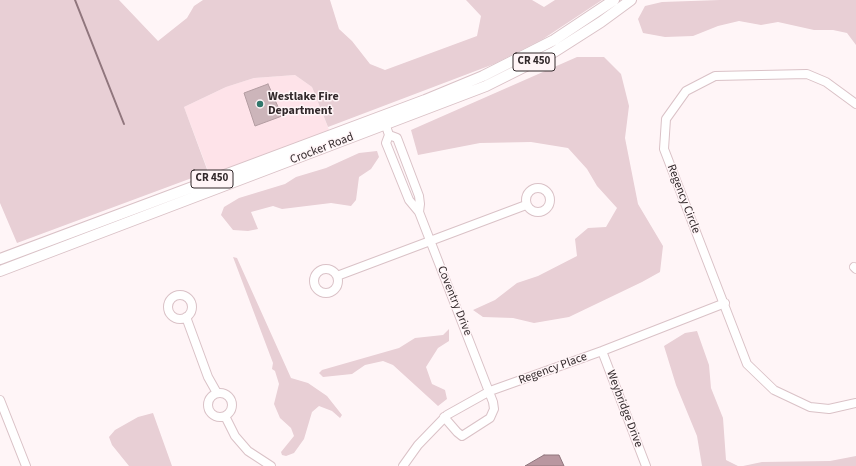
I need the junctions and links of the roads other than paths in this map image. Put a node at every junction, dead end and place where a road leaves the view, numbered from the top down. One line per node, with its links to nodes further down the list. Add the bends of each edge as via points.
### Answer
1 (614, 0): 4 (main road, Crocker Road / CR 450, via 554,40)
2 (630, 0): 4 (main road, Crocker Road / CR 450, via 601,22 530,65 486,86)
3 (856, 104): 10 (street, Regency Circle, via 826,82 807,74 715,76 686,91 666,119 664,149)
4 (386, 125): 6 (street, Coventry Drive, via 386,143 408,200 419,212); 7 (main road, Crocker Road / CR 450); 8 (main road, Crocker Road)
5 (526, 205): 6 (street)
6 (430, 241): 9 (street); 13 (street, Coventry Drive)
7 (0, 259)
8 (0, 271)
9 (337, 276)
10 (725, 303): 12 (street, Regency Place); 16 (street, Regency Circle, via 747,364 774,390 810,407 829,409)
11 (186, 317): 14 (street)
12 (602, 351): 13 (street, Regency Place); 22 (street, Weybridge Drive)
13 (490, 391): 18 (street, Regency Place); 18 (street, Coventry Drive, via 494,409 490,418 465,435 460,435)
14 (216, 393): 17 (street, via 224,393 232,402 231,410); 17 (street, via 208,401 208,409 214,415)
15 (0, 400): 19 (street)
16 (856, 403)
17 (225, 416): 20 (street, via 232,431 248,451)
18 (444, 417): 21 (street, Regency Place)
19 (26, 466)
20 (270, 466)
21 (403, 466)
22 (646, 466)

